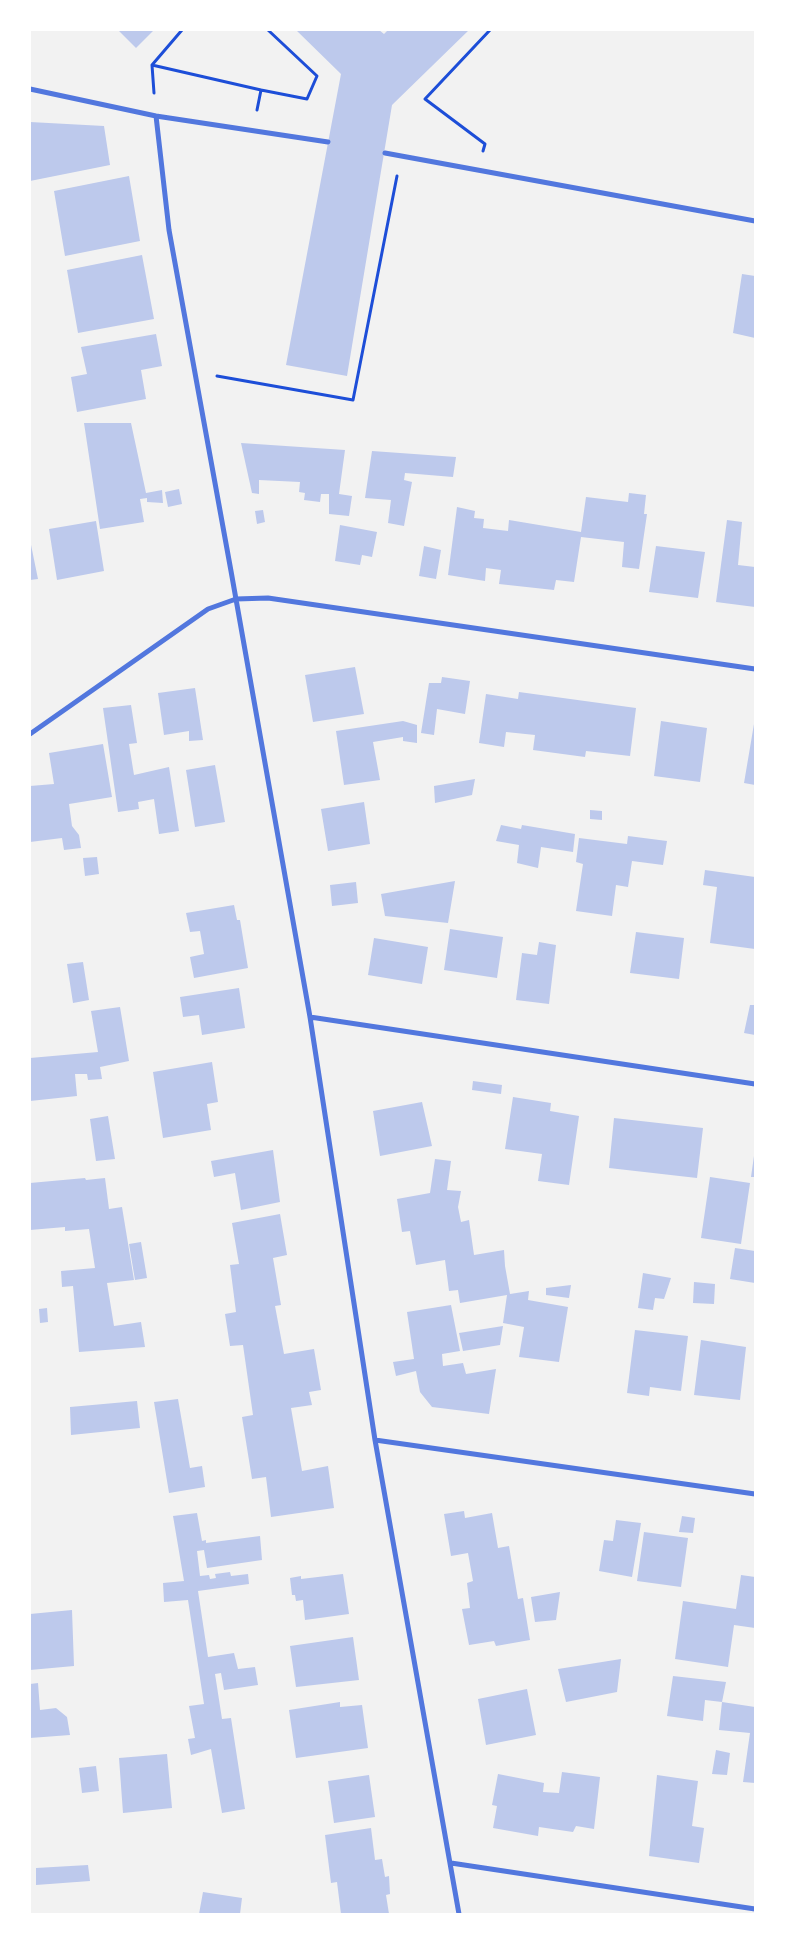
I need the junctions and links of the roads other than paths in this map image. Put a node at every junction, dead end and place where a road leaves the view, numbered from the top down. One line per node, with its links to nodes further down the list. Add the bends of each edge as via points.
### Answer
1 (30, 90): 2 (street)
2 (156, 116): 3 (street); 6 (street, via 169,230)
3 (328, 142)
4 (385, 153): 5 (street)
5 (755, 221)
6 (236, 599): 7 (street, via 268,598); 8 (street, via 208,609); 9 (street)
7 (755, 669)
8 (30, 734)
9 (310, 1017): 10 (street); 11 (street)
10 (755, 1084)
11 (375, 1440): 12 (street); 13 (street)
12 (755, 1494)
13 (451, 1863): 14 (street); 15 (street)
14 (755, 1909)
15 (459, 1914)

